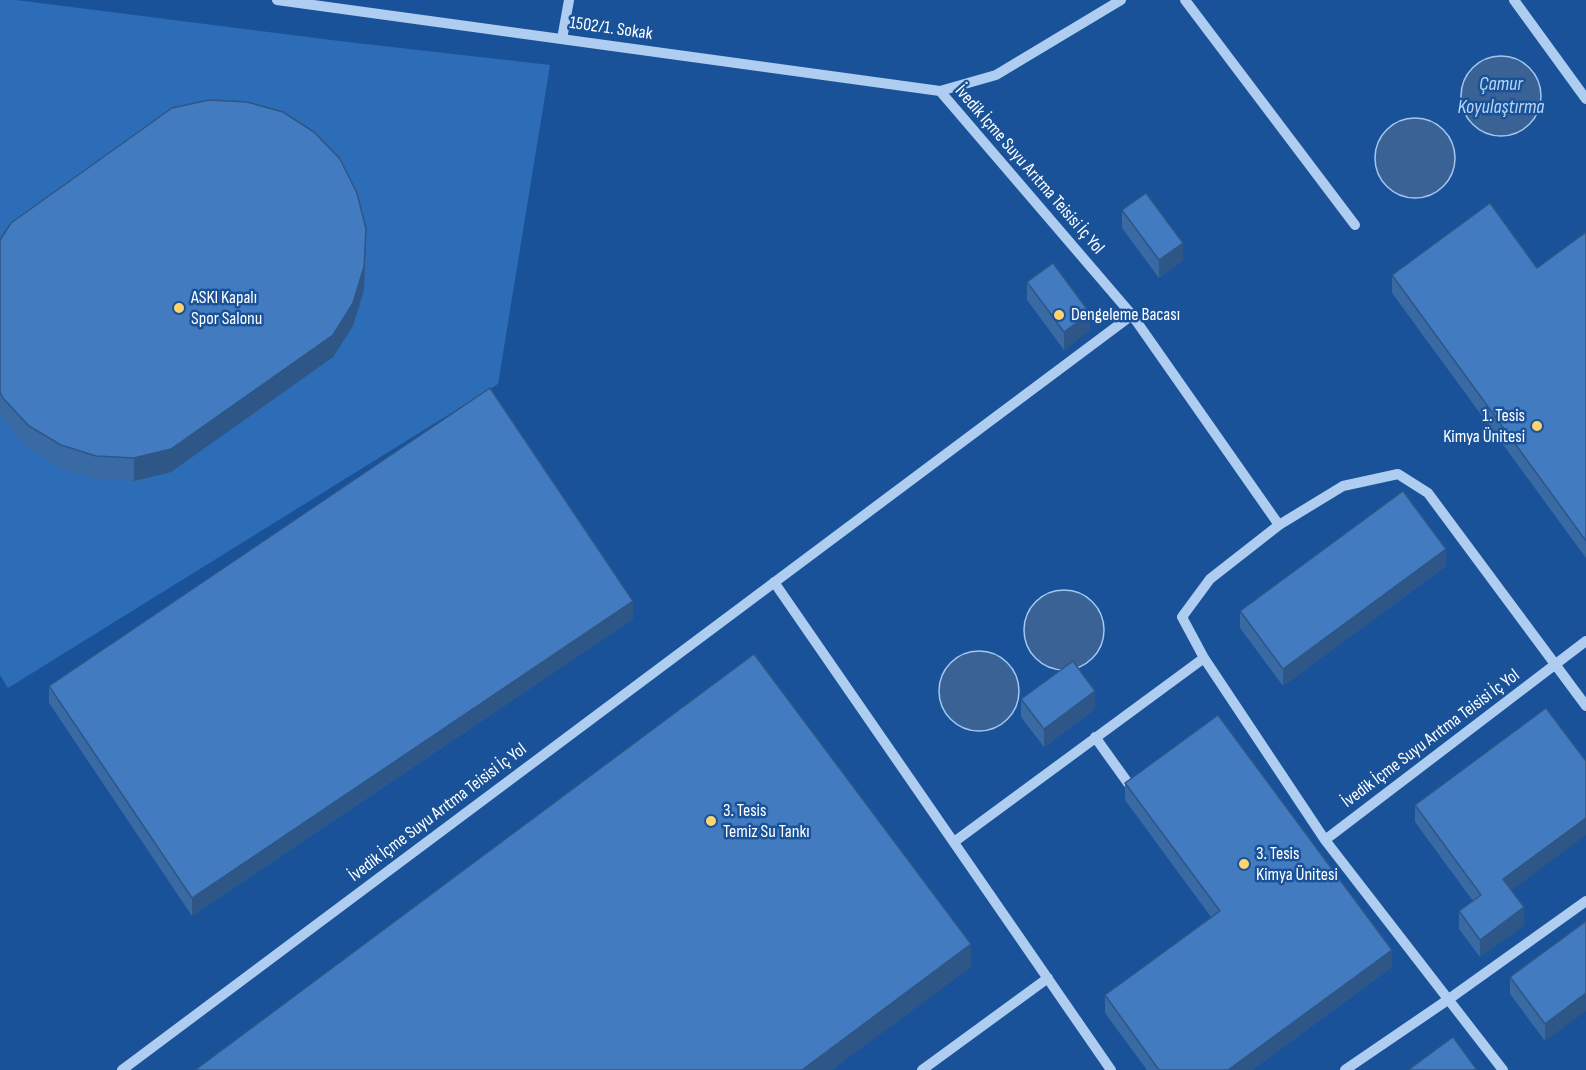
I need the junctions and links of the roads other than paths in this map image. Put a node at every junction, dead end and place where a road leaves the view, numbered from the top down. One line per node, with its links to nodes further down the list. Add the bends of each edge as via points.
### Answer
1 (277, 0): 6 (lane, 1502/1. Sokak)
2 (569, 0): 6 (lane)
3 (1121, 0): 7 (lane, İvedik İçme Suyu Arıtma Teisisi İç Yol, via 996,75)
4 (1185, 0): 9 (lane)
5 (1514, 0): 8 (lane)
6 (562, 39): 7 (lane, 1502/1. Sokak)
7 (940, 92): 10 (lane, İvedik İçme Suyu Arıtma Teisisi İç Yol)
8 (1586, 99)
9 (1355, 225)
10 (1132, 315): 11 (lane, İvedik İçme Suyu Arıtma Teisisi İç Yol); 12 (lane, İvedik İçme Suyu Arıtma Teisisi İç Yol)
11 (1279, 525): 14 (lane, via 1210,579 1182,617); 15 (lane, via 1343,486 1398,474 1428,493)
12 (774, 582): 20 (lane); 24 (lane, İvedik İçme Suyu Arıtma Teisisi İç Yol)
13 (1586, 641): 15 (lane, İvedik İçme Suyu Arıtma Teisisi İç Yol)
14 (1204, 658): 17 (lane); 19 (lane)
15 (1556, 664): 16 (lane); 19 (lane, İvedik İçme Suyu Arıtma Teisisi İç Yol)
16 (1586, 706)
17 (1095, 737): 18 (lane); 20 (lane)
18 (1128, 783)
19 (1325, 840): 23 (lane)
20 (954, 842): 22 (lane)
21 (1586, 901): 23 (lane)
22 (1047, 978): 25 (lane); 26 (lane)
23 (1449, 999): 27 (lane); 28 (lane)
24 (122, 1070)
25 (922, 1070)
26 (1111, 1070)
27 (1345, 1070)
28 (1503, 1070)

